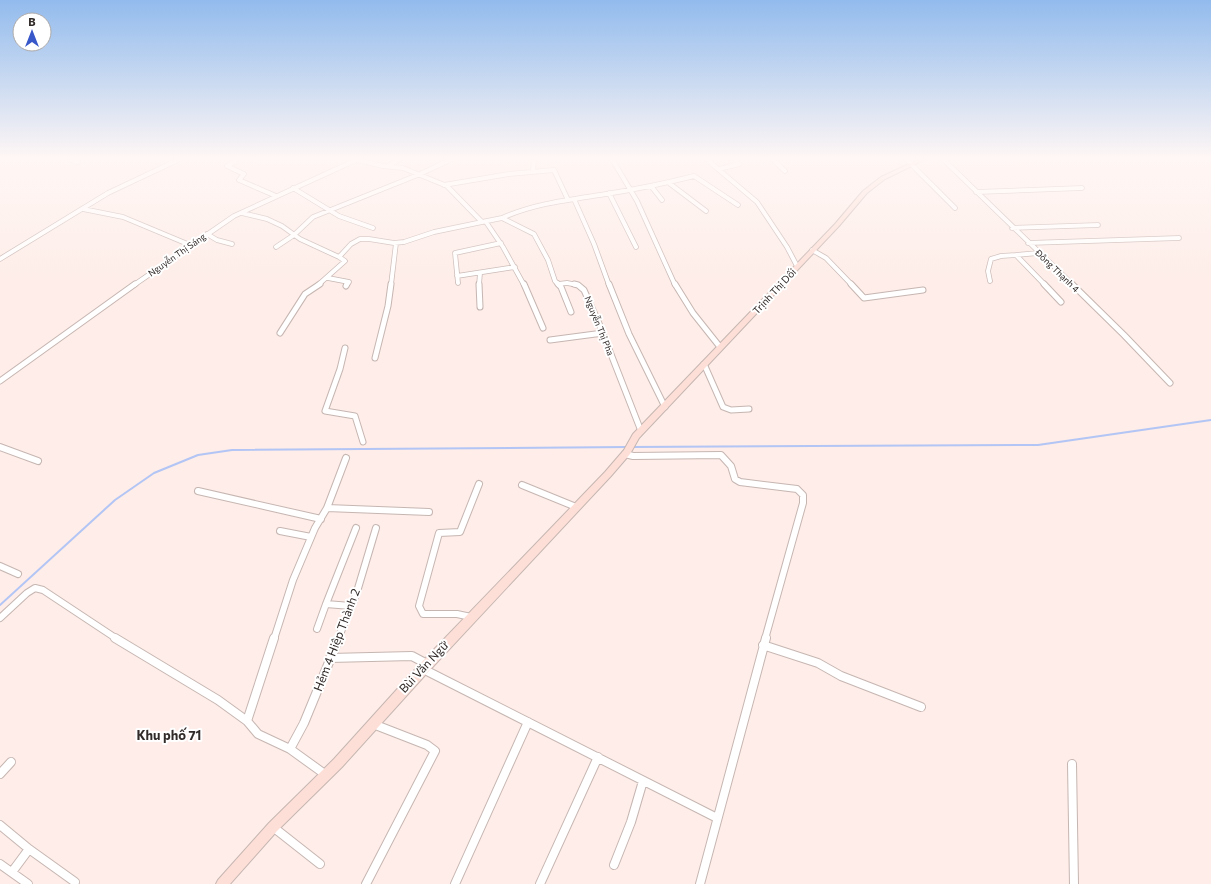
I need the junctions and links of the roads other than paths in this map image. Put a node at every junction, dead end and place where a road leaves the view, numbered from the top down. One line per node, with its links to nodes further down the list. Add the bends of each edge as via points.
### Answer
1 (97, 200): 18 (street)
2 (267, 200): 21 (street, Nguyễn Thị Sáng)
3 (315, 200): 19 (street)
4 (352, 200): 19 (street)
5 (462, 200): 23 (street)
6 (566, 200): 22 (street, via 526,207)
7 (575, 200): 65 (street, via 629,334)
8 (613, 200): 36 (street)
9 (635, 200): 59 (street, via 671,278 692,312)
10 (692, 200): 20 (street)
11 (731, 200): 16 (street)
12 (755, 200): 42 (street)
13 (858, 200): 37 (main road, Trịnh Thị Dối)
14 (947, 200): 17 (street)
15 (984, 200): 26 (street, Đông Thạnh 4)
16 (738, 205)
17 (955, 208)
18 (83, 209): 34 (street, via 123,217); 41 (street)
19 (330, 209): 25 (street, via 339,216); 28 (street, via 313,217)
20 (706, 211)
21 (242, 213): 27 (street, Nguyễn Thị Sáng); 28 (street, via 267,218)
22 (502, 218): 23 (street); 49 (street, via 534,234)
23 (484, 222): 30 (street, via 432,232 410,241); 33 (street)
24 (1098, 225): 26 (street)
25 (373, 228)
26 (1012, 228): 31 (street, Đông Thạnh 4)
27 (207, 234): 32 (street); 34 (street, Nguyễn Thị Sáng)
28 (294, 235): 35 (street); 40 (street)
29 (1179, 238): 31 (street)
30 (396, 243): 40 (street, via 360,239); 61 (street, via 388,306)
31 (1028, 243): 38 (street, Đông Thạnh 4)
32 (232, 244)
33 (501, 244): 43 (street); 45 (street, via 455,252)
34 (190, 245): 63 (street, Nguyễn Thị Sáng)
35 (276, 247)
36 (636, 247)
37 (812, 250): 42 (main road, Trịnh Thị Dối); 51 (street, via 826,258 864,298)
38 (1038, 253): 39 (street); 64 (street, Đông Thạnh 4)
39 (1016, 255): 47 (street, via 992,259 988,272); 52 (street)
40 (339, 257): 46 (street, via 345,261)
41 (0, 258)
42 (797, 266): 59 (main road, Trịnh Thị Dối)
43 (515, 267): 44 (street); 55 (street)
44 (480, 273): 45 (street); 53 (street)
45 (457, 276): 48 (street)
46 (328, 278): 50 (street, via 349,282); 56 (street, via 305,294)
47 (990, 281)
48 (458, 283)
49 (558, 284): 54 (street); 57 (street, Nguyễn Thị Pha, via 578,285 584,290)
50 (346, 286)
51 (923, 290)
52 (1061, 302)
53 (480, 307)
54 (571, 312)
55 (543, 328)
56 (280, 333)
57 (603, 333): 58 (street); 67 (street, Nguyễn Thị Pha)
58 (550, 340)
59 (720, 347): 62 (main road, Trịnh Thị Dối)
60 (345, 348): 68 (street, via 325,411 355,416)
61 (375, 358)
62 (704, 364): 65 (main road, Trịnh Thị Dối); 66 (street, via 723,407 731,410)
63 (0, 381)
64 (1170, 383)
65 (665, 407): 67 (main road, Trịnh Thị Dối)
66 (749, 409)
67 (641, 430): 70 (main road, Trịnh Thị Dối)
68 (363, 442)
69 (0, 447): 72 (street)
70 (626, 453): 76 (main road, Bùi Văn Ngữ); 91 (street, via 633,456 721,455 731,466 735,479 740,482 796,489 803,495 803,503)
71 (346, 458): 77 (street)
72 (38, 461)
73 (479, 484): 88 (street, via 460,532 440,533 420,606 423,614 456,614)
74 (522, 485): 76 (street)
75 (198, 491): 79 (street)
76 (576, 507): 88 (main road, Bùi Văn Ngữ)
77 (327, 508): 78 (street); 79 (street)
78 (429, 512)
79 (320, 519): 83 (street)
80 (356, 528): 86 (street)
81 (376, 528): 87 (street, Hẻm 4 Hiệp Thành 2)
82 (280, 531): 83 (street)
83 (311, 537): 95 (street, via 293,580)
84 (0, 566): 85 (street)
85 (18, 574)
86 (326, 604): 87 (street); 90 (street)
87 (351, 606): 92 (street, Hẻm 4 Hiệp Thành 2)
88 (471, 617): 93 (main road, Bùi Văn Ngữ)
89 (0, 618): 95 (street, via 27,593 35,588 43,590 135,652 212,697)
90 (317, 629)
91 (764, 645): 94 (street, via 818,663 841,676); 105 (street)
92 (330, 658): 93 (street, via 412,656); 98 (street, Hẻm 4 Hiệp Thành 2, via 304,723)
93 (425, 666): 96 (street); 97 (main road, Bùi Văn Ngữ)
94 (921, 707)
95 (247, 721): 98 (street, via 258,734)
96 (528, 722): 99 (street); 117 (street)
97 (372, 724): 103 (main road, Bùi Văn Ngữ); 116 (street, via 427,745 435,752)
98 (290, 749): 103 (street)
99 (598, 757): 104 (street); 118 (street)
100 (11, 762): 102 (street)
101 (1072, 764): 120 (street)
102 (0, 774)
103 (326, 775): 107 (main road, Bùi Văn Ngữ)
104 (644, 781): 105 (street); 111 (street)
105 (717, 818): 119 (street)
106 (0, 826): 108 (street)
107 (273, 827): 110 (street); 115 (main road, Bùi Văn Ngữ)
108 (29, 850): 112 (street); 113 (street)
109 (0, 864): 112 (street)
110 (320, 864)
111 (614, 865)
112 (12, 872): 114 (street)
113 (75, 882)
114 (28, 884)
115 (222, 884)
116 (366, 884)
117 (454, 884)
118 (540, 884)
119 (700, 884)
120 (1074, 884)

